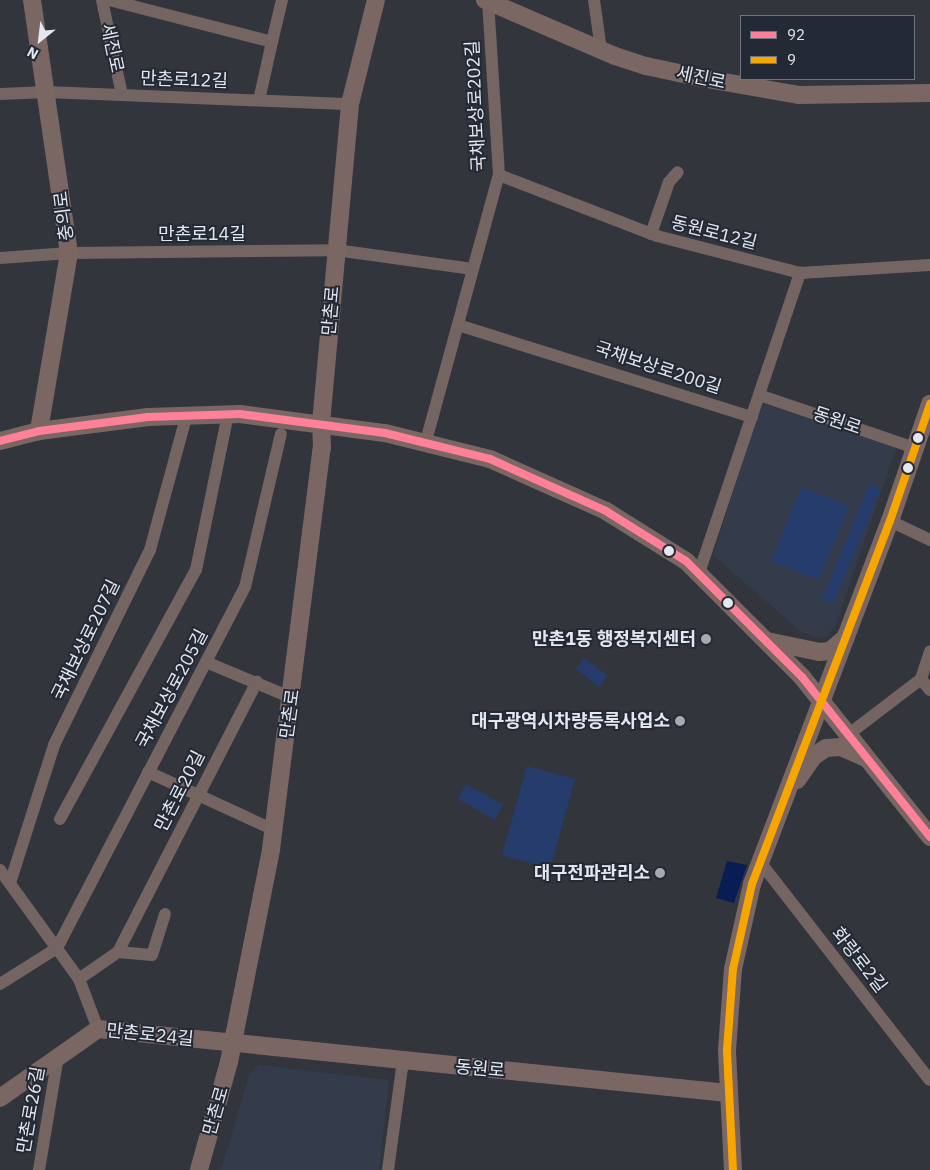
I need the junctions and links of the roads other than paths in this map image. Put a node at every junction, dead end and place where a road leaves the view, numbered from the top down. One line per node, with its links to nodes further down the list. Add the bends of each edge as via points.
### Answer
1 (32, 0): 10 (main road, 충의로)
2 (102, 0): 13 (street, 세진로)
3 (109, 0): 8 (street)
4 (282, 0): 8 (street)
5 (376, 0): 15 (main road, 만촌로)
6 (594, 0): 9 (street)
7 (486, 1): 9 (main road, 세진로); 17 (street, 국채보상로202길)
8 (272, 42): 14 (street)
9 (601, 50): 12 (main road, 세진로, via 646,66 799,95)
10 (46, 92): 11 (street, 만촌로12길); 13 (street, 만촌로12길); 20 (main road, 충의로)
11 (0, 94)
12 (930, 94)
13 (122, 95): 14 (street, 만촌로12길)
14 (259, 100): 15 (street, 만촌로12길)
15 (350, 104): 19 (main road, 만촌로)
16 (678, 172): 18 (street, via 669,182)
17 (499, 175): 18 (street, 동원로12길); 23 (street, 국채보상로202길)
18 (651, 234): 24 (street, 동원로12길)
19 (336, 250): 20 (street, 만촌로14길); 23 (street); 31 (main road, 만촌로)
20 (69, 253): 21 (street, 만촌로14길); 32 (main road, 충의로)
21 (0, 258)
22 (930, 265): 24 (street, 동원로12길)
23 (474, 269): 25 (street, 국채보상로202길)
24 (800, 273): 26 (street)
25 (458, 324): 30 (street, 국채보상로200길); 35 (street, 국채보상로202길)
26 (759, 395): 30 (street); 36 (street, 동원로)
27 (930, 404): 36 (main road)
28 (187, 414): 29 (main road); 32 (main road); 59 (street, 국채보상로207길, via 150,550 54,745)
29 (228, 414): 31 (main road); 54 (street, via 196,570)
30 (752, 417): 39 (street)
31 (321, 423): 35 (main road); 47 (main road, 만촌로, via 322,448)
32 (38, 431): 34 (main road)
33 (281, 434): 43 (street, 국채보상로205길, via 245,587)
34 (0, 441)
35 (426, 441): 39 (main road, via 490,459 576,496 659,542)
36 (915, 448): 37 (main road)
37 (890, 522): 38 (street); 40 (main road)
38 (930, 540)
39 (699, 573): 41 (main road)
40 (848, 635): 41 (main road, via 830,651 819,652); 48 (main road)
41 (767, 641): 48 (main road)
42 (930, 651): 44 (street)
43 (206, 662): 45 (street); 51 (street, 국채보상로205길)
44 (921, 679): 46 (street); 49 (street)
45 (256, 682): 47 (street); 53 (street, 만촌로20길)
46 (930, 690)
47 (292, 698): 55 (main road, 만촌로)
48 (821, 699): 49 (main road); 52 (main road)
49 (848, 734): 50 (main road)
50 (868, 759): 52 (main road, via 841,747 826,748 814,756); 56 (main road)
51 (148, 772): 53 (street); 61 (street, 국채보상로205길)
52 (786, 794): 57 (main road)
53 (196, 797): 55 (street); 62 (street, 만촌로20길)
54 (60, 819)
55 (274, 830): 66 (main road, 만촌로)
56 (930, 837)
57 (760, 862): 69 (street, 화랑로2길); 70 (main road, via 733,969 727,1050)
58 (0, 870): 59 (street)
59 (10, 880): 61 (street)
60 (165, 914): 62 (street, via 152,955)
61 (57, 948): 63 (street); 64 (street)
62 (118, 952): 63 (street, 만촌로20길)
63 (79, 979): 65 (street)
64 (0, 984)
65 (98, 1030): 66 (main road, 만촌로24길); 67 (main road, 만촌로24길)
66 (232, 1045): 68 (main road, 동원로); 73 (main road, 만촌로)
67 (58, 1056): 71 (main road, 만촌로24길); 72 (street, 만촌로26길)
68 (403, 1061): 70 (main road, 동원로); 74 (street)
69 (930, 1080)
70 (728, 1093): 75 (main road)
71 (0, 1098)
72 (39, 1170)
73 (199, 1170)
74 (388, 1170)
75 (733, 1170)

